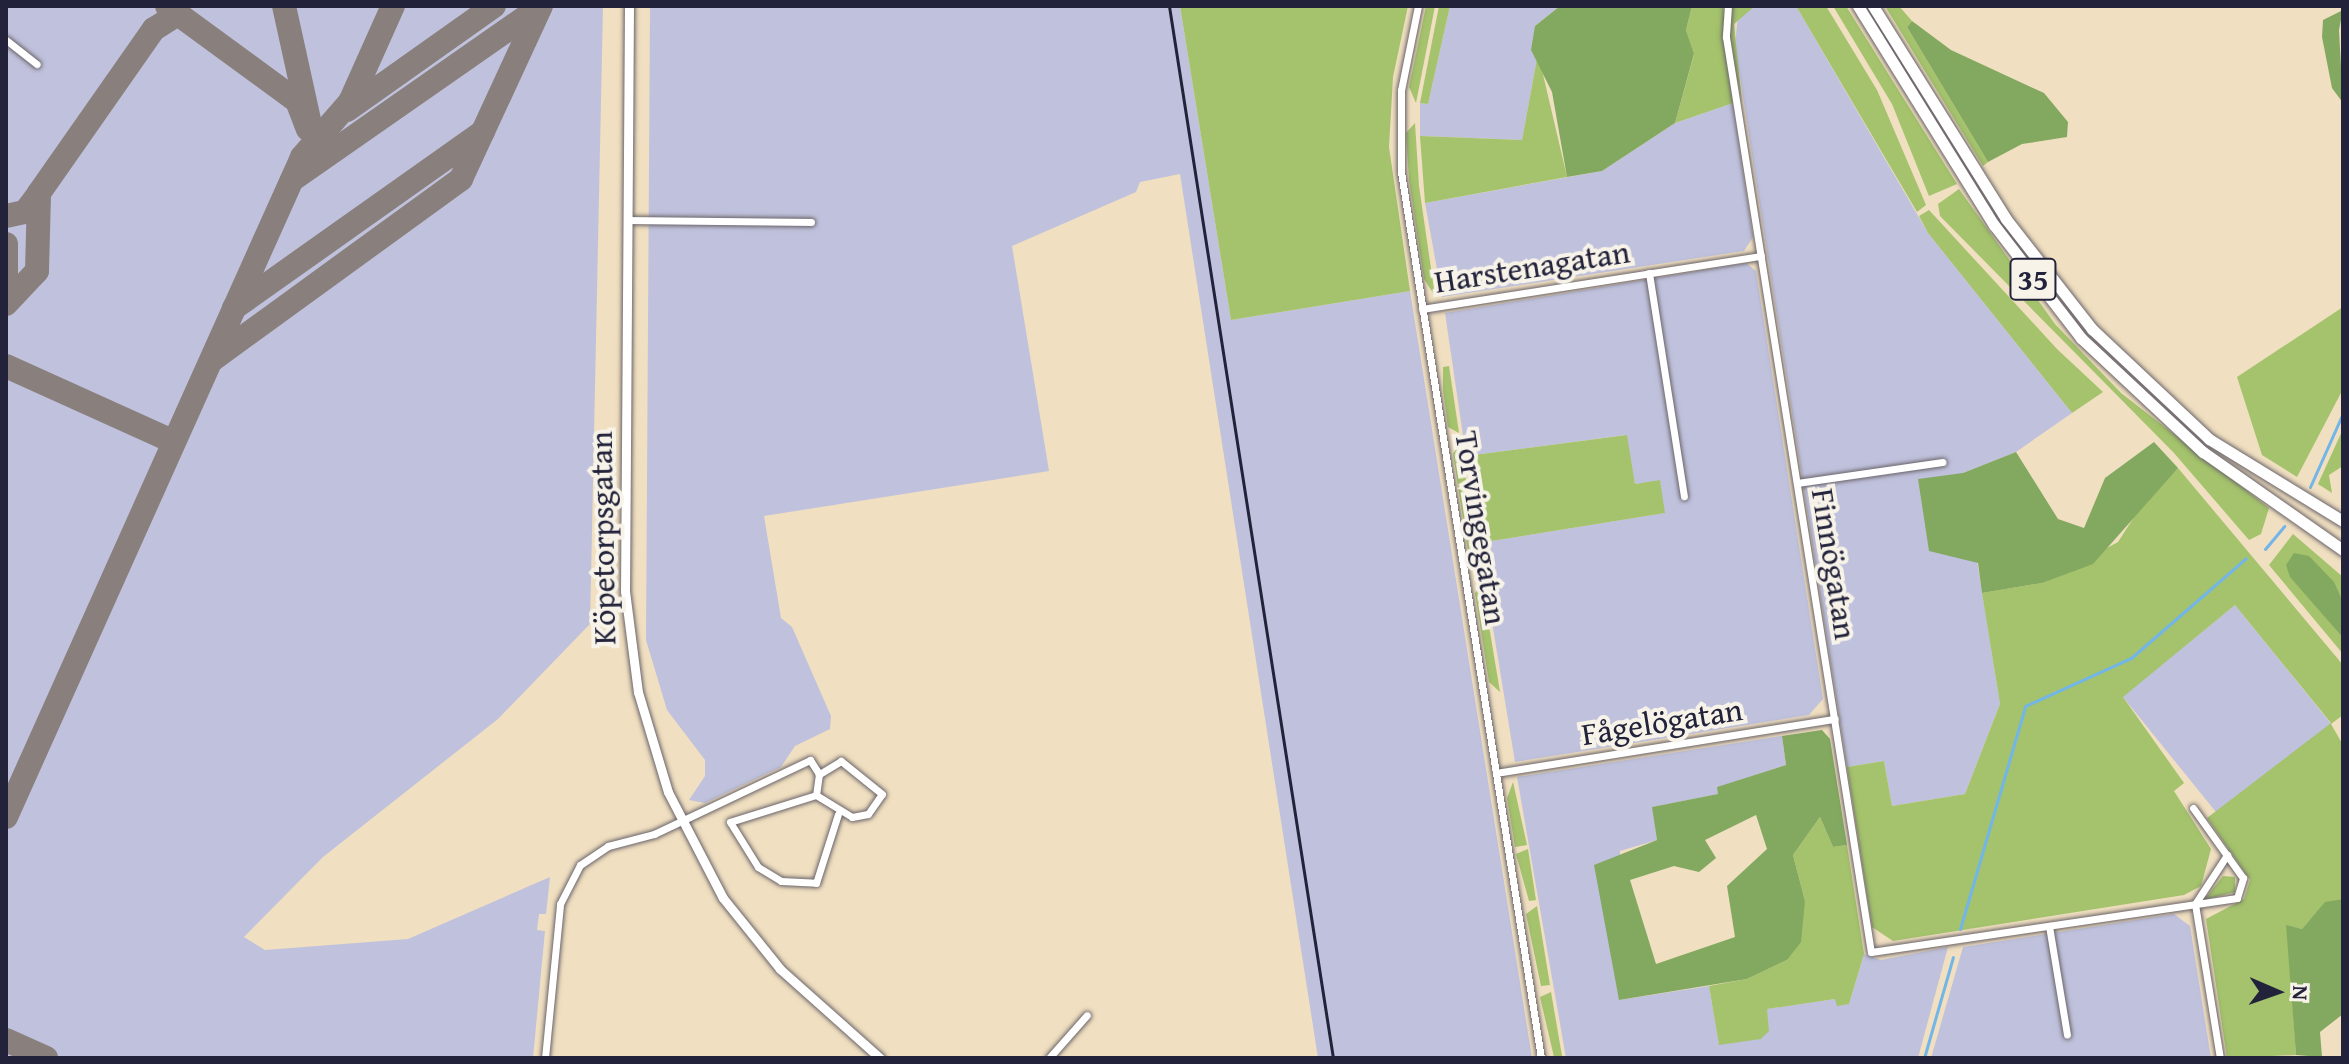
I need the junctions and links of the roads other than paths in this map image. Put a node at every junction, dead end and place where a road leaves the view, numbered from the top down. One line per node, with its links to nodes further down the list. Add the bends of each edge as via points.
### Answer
1 (629, 6): 8 (street, Köpetorpsgatan)
2 (1418, 6): 12 (street, Torvingegatan, via 1399,130)
3 (1728, 6): 10 (street, Finnögatan)
4 (1858, 6): 17 (main road, 35, via 1994,225 2081,338 2203,452)
5 (1873, 6): 16 (main road, 35, via 2006,219 2092,329 2209,439)
6 (6, 40): 7 (street)
7 (37, 64)
8 (628, 220): 9 (street); 24 (street, Köpetorpsgatan, via 625,611 648,735)
9 (811, 222)
10 (1761, 256): 11 (street, Harstenagatan); 14 (street, Finnögatan)
11 (1649, 273): 12 (street, Harstenagatan); 15 (street, Harstenagatan)
12 (1422, 309): 19 (street, Torvingegatan)
13 (1942, 462): 14 (street)
14 (1797, 483): 18 (street, Finnögatan)
15 (1684, 496)
16 (2343, 521)
17 (2343, 550)
18 (1835, 719): 19 (street, Fågelögatan); 27 (street, Finnögatan, via 1871,952)
19 (1496, 773): 33 (street, Torvingegatan)
20 (819, 774): 21 (street); 23 (street, via 841,761 852,764 882,794 868,814); 24 (street, via 810,760)
21 (816, 795): 23 (street); 23 (street, via 730,822 758,867 781,881 816,883)
22 (2193, 808): 25 (street, Finnögatan)
23 (838, 814)
24 (681, 821): 30 (street, via 599,851 567,882); 31 (street, Köpetorpsgatan, via 761,947)
25 (2227, 855): 26 (street); 26 (street, Finnögatan, via 2243,878 2242,894)
26 (2195, 904): 27 (street, Finnögatan); 34 (street)
27 (2049, 926): 29 (street)
28 (1087, 1015): 32 (street)
29 (2067, 1035)
30 (545, 1058)
31 (880, 1058)
32 (1049, 1058)
33 (1541, 1058)
34 (2220, 1058)

